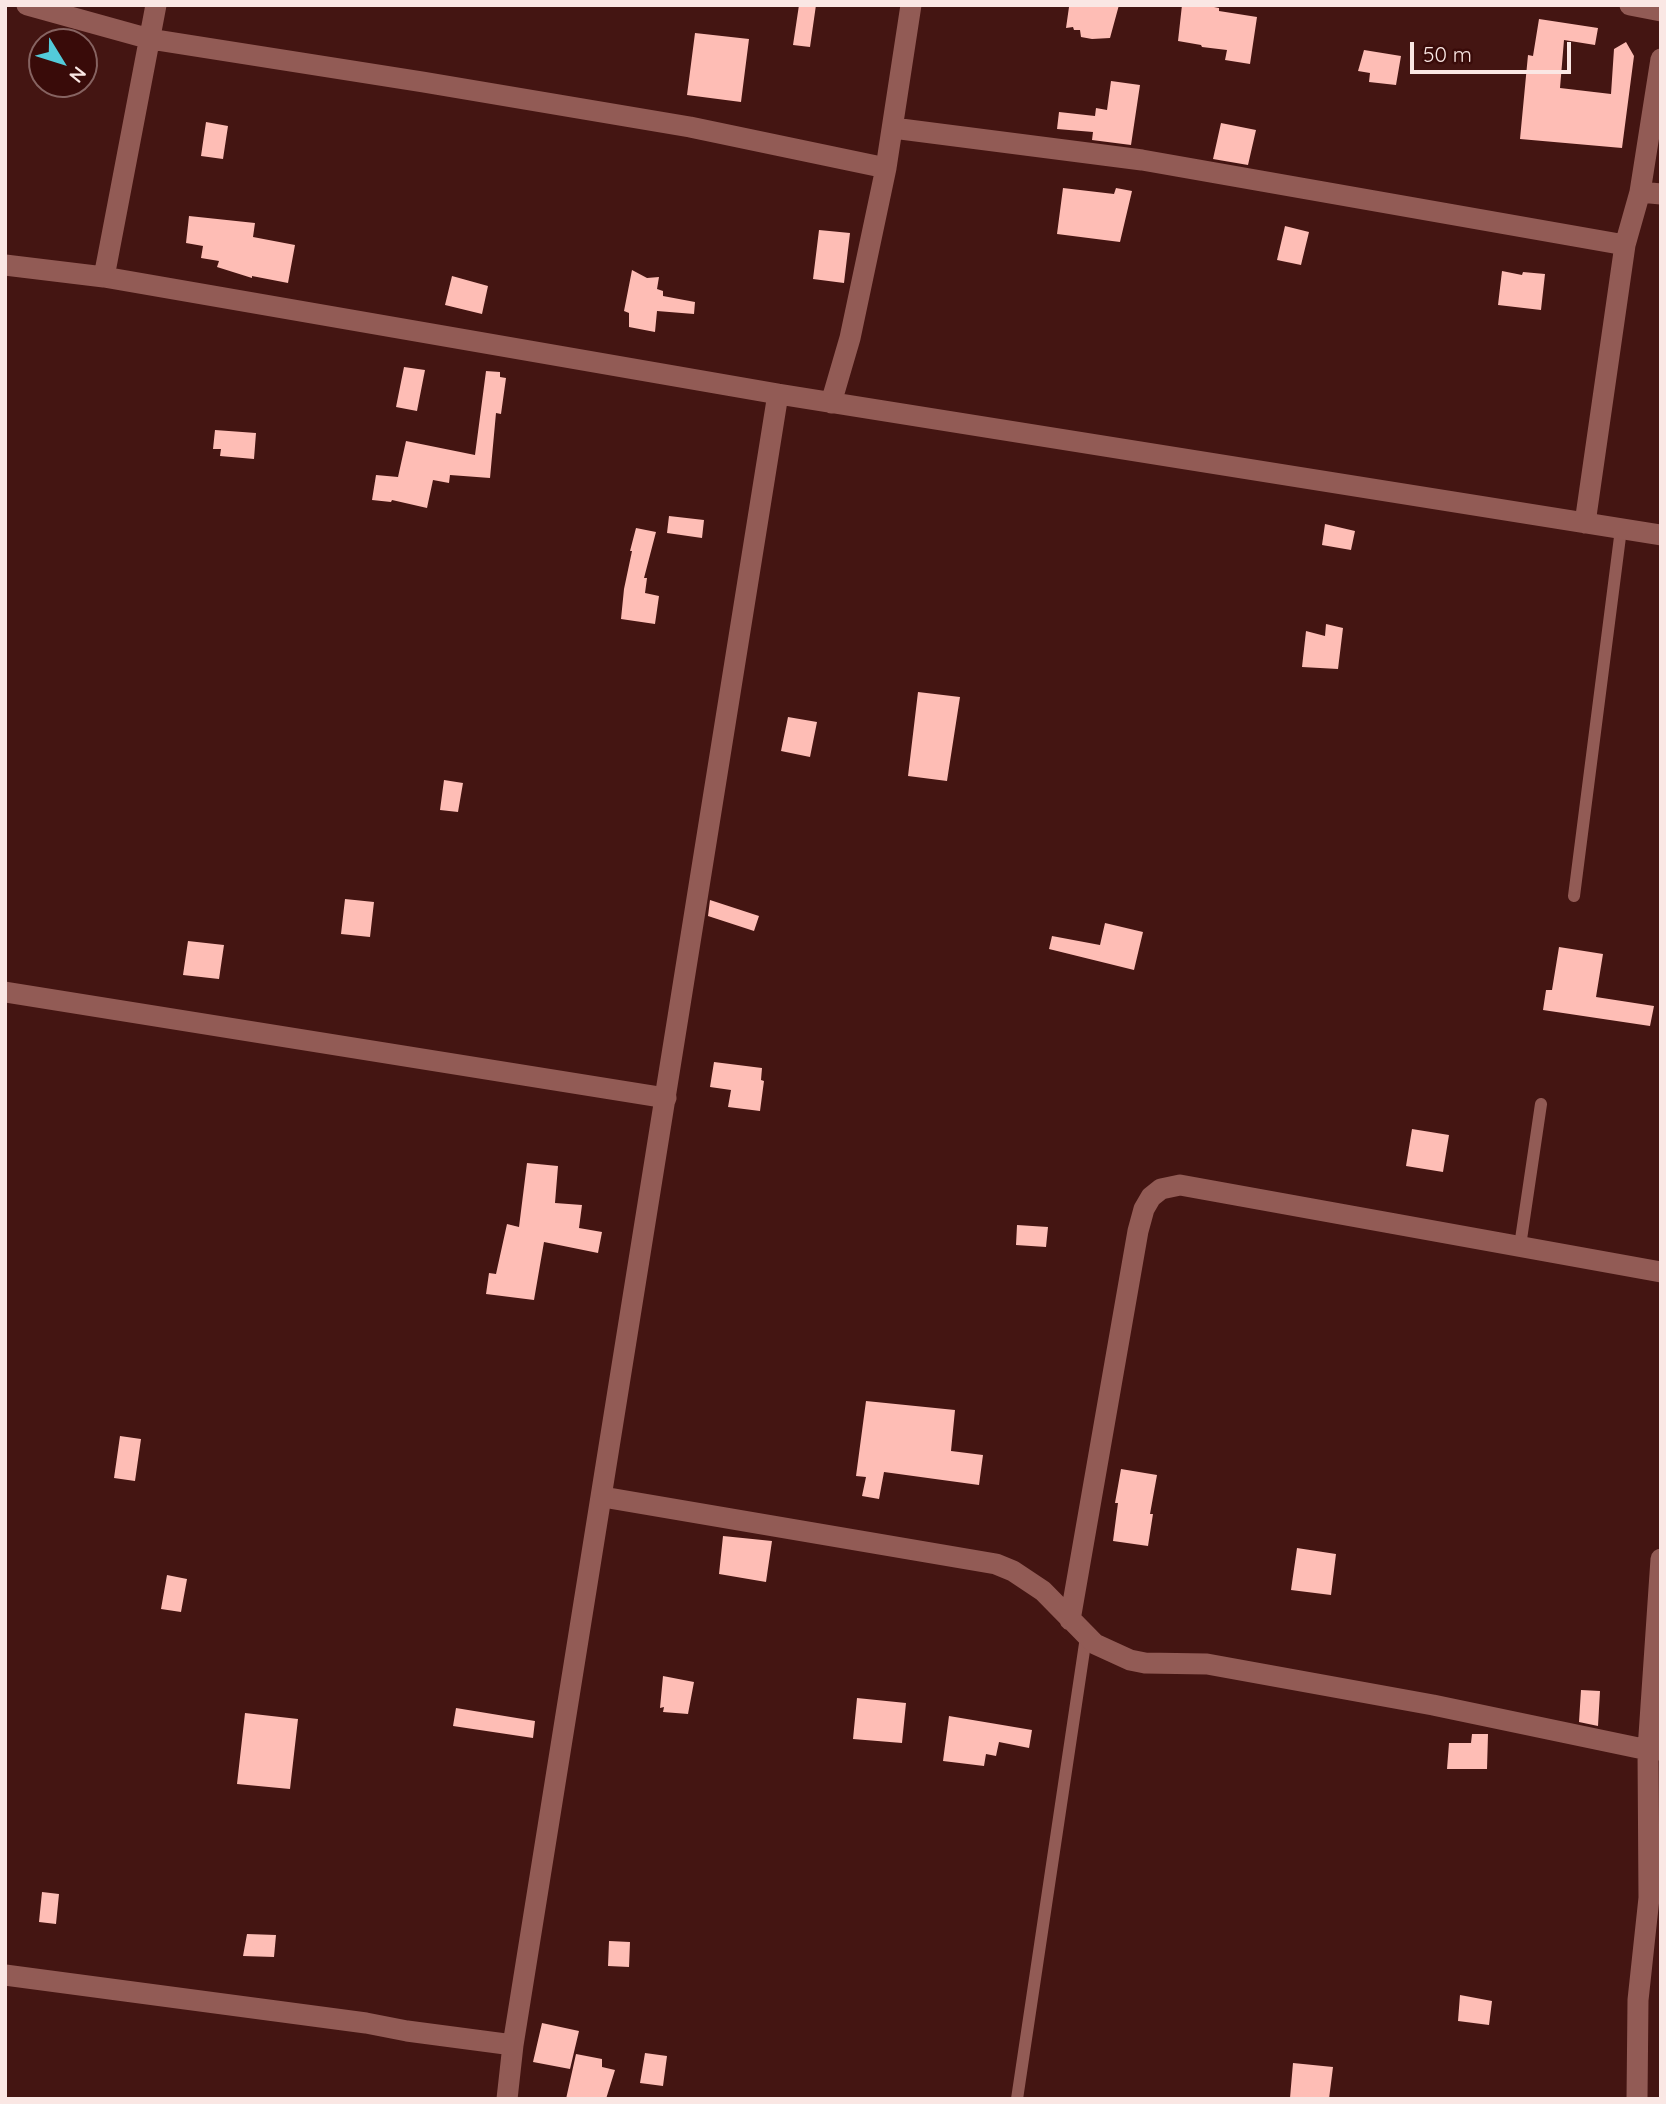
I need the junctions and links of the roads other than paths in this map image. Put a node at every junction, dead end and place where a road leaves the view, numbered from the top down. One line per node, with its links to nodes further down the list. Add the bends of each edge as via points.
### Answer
1 (27, 5): 6 (street)
2 (156, 5): 6 (street)
3 (911, 5): 8 (street)
4 (1630, 5): 5 (street)
5 (1661, 11)
6 (150, 40): 9 (street, via 690,127); 13 (street)
7 (1661, 59): 10 (street)
8 (894, 128): 9 (street); 11 (street, via 1142,160)
9 (886, 168): 15 (street, via 850,338)
10 (1650, 193): 11 (street)
11 (1625, 245): 16 (street)
12 (5, 265): 13 (street)
13 (104, 277): 14 (street)
14 (778, 394): 15 (street); 21 (street)
15 (831, 403): 16 (street)
16 (1585, 523): 17 (street)
17 (1622, 529): 18 (street); 19 (lane)
18 (1661, 535)
19 (1574, 896)
20 (5, 992): 21 (street)
21 (666, 1098): 25 (street)
22 (1541, 1104): 23 (lane)
23 (1520, 1246): 24 (street); 27 (street, via 1180,1185 1161,1189 1144,1209 1138,1231)
24 (1661, 1272)
25 (603, 1497): 27 (street, via 996,1564 1043,1591); 31 (street)
26 (1661, 1559): 29 (street)
27 (1070, 1620): 28 (street)
28 (1086, 1637): 29 (street, via 1105,1651 1130,1660 1208,1664); 33 (lane)
29 (1654, 1750): 34 (street, via 1649,1898 1638,2000)
30 (5, 1975): 31 (street)
31 (513, 2045): 32 (street)
32 (506, 2099)
33 (1017, 2099)
34 (1637, 2099)

